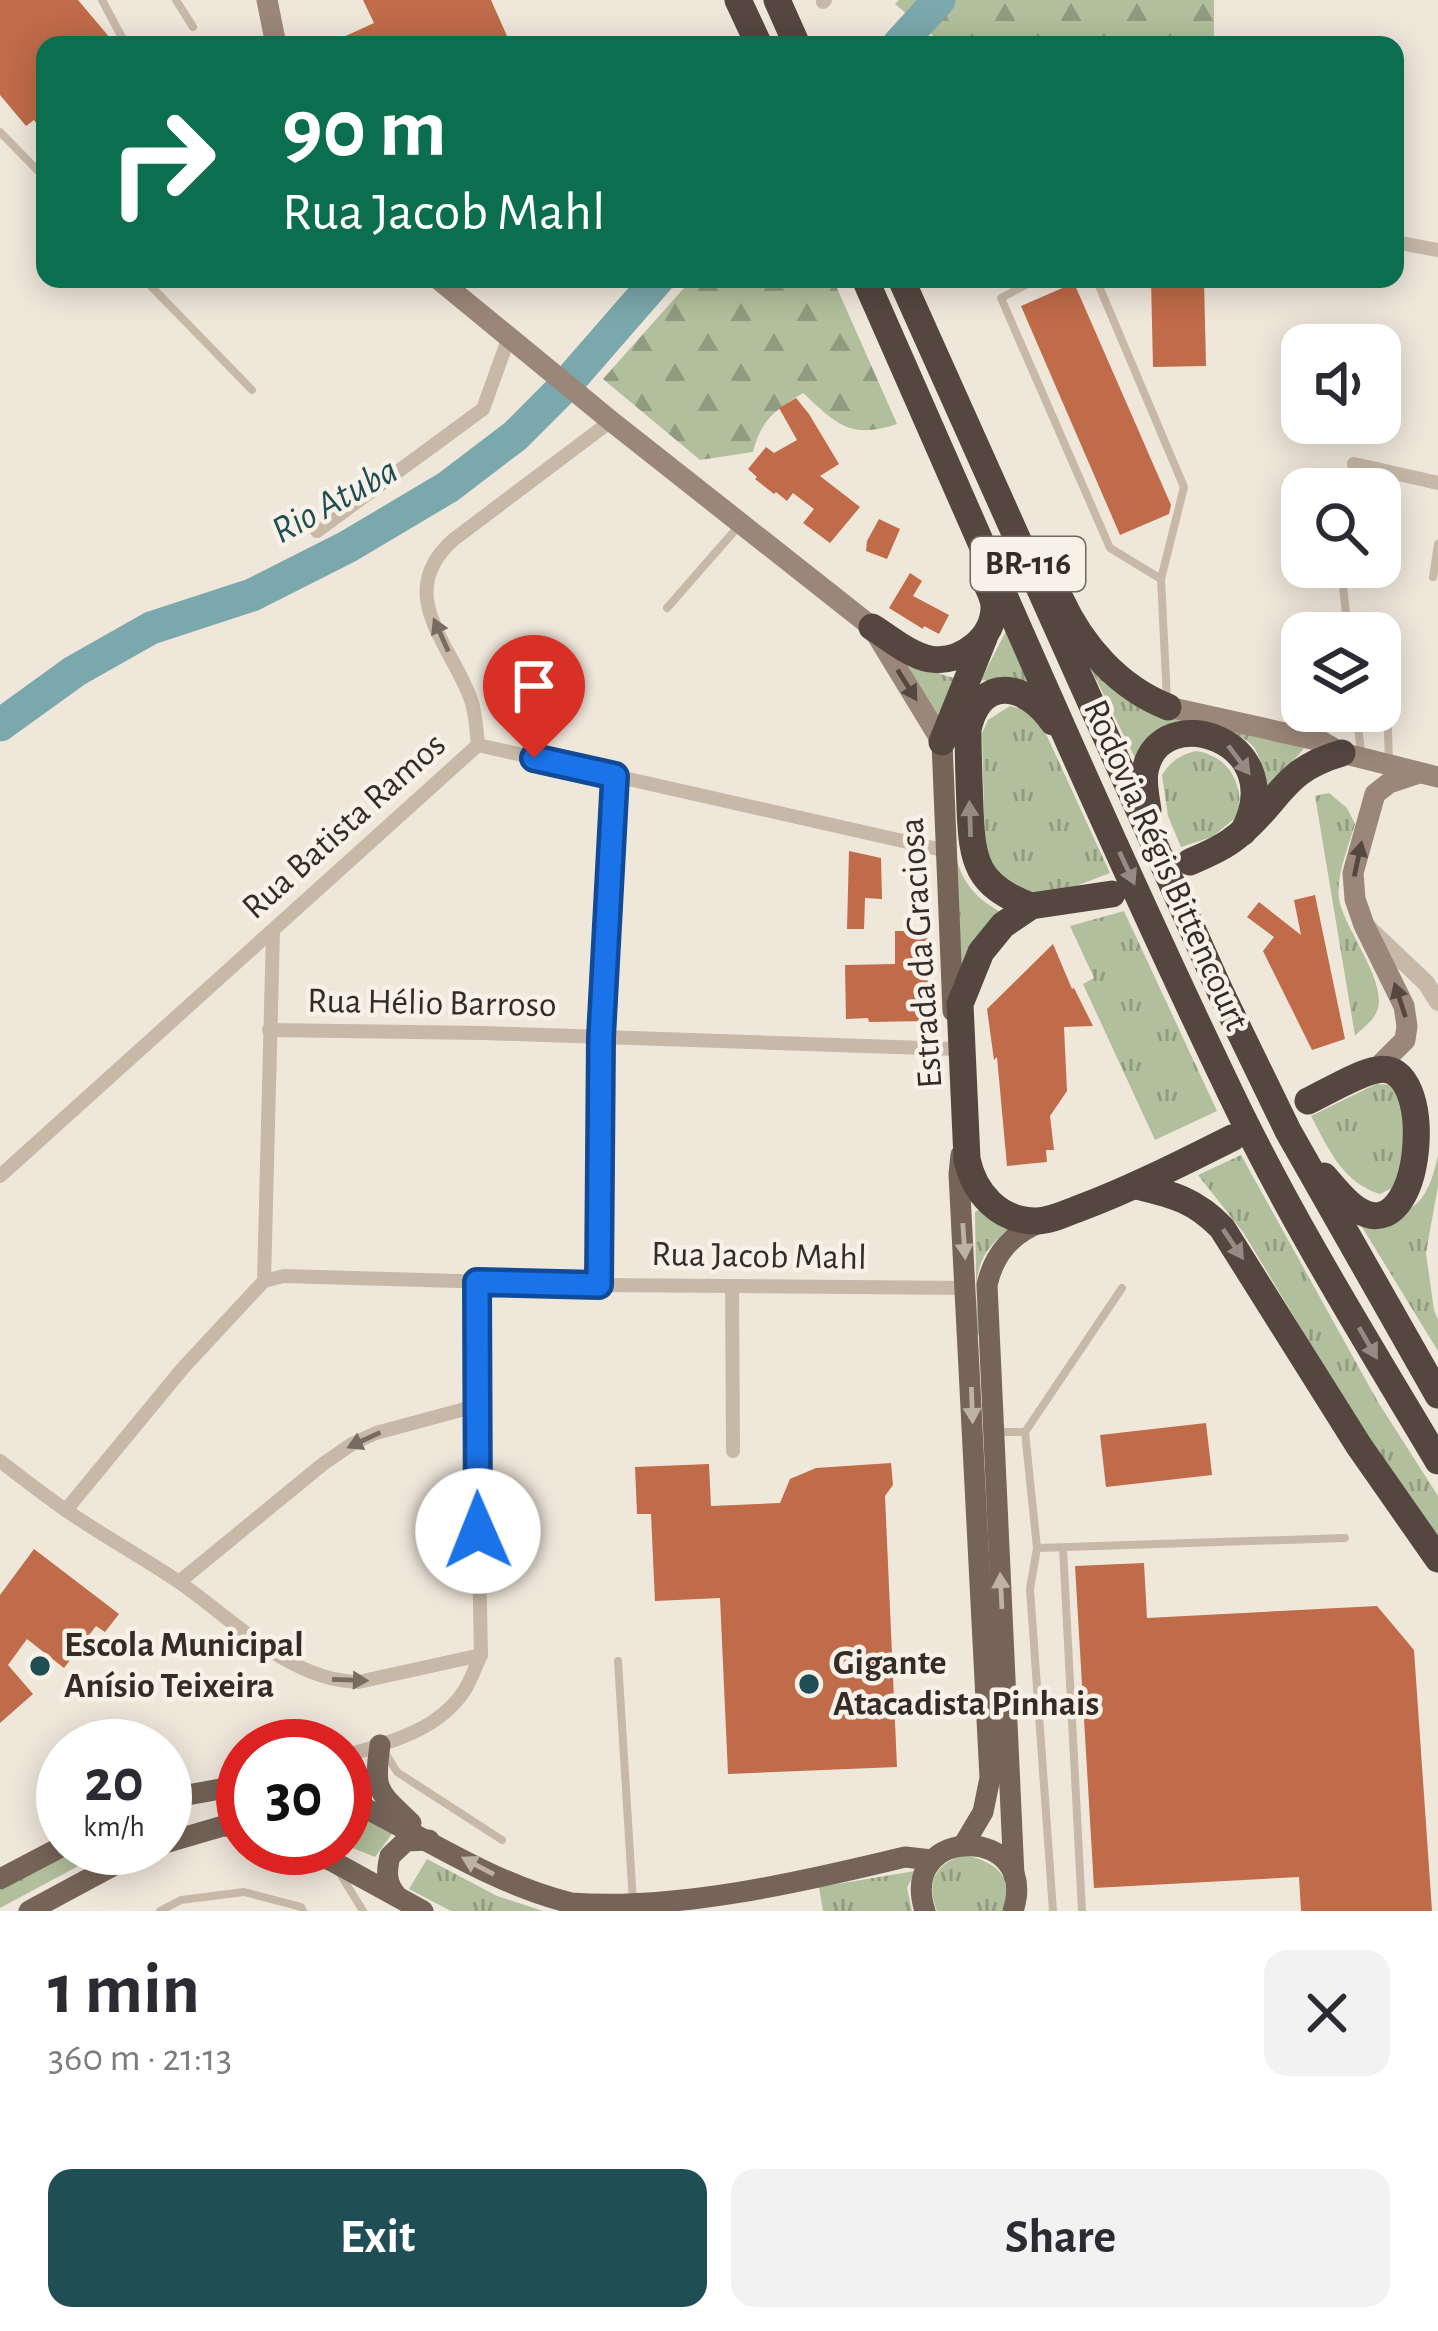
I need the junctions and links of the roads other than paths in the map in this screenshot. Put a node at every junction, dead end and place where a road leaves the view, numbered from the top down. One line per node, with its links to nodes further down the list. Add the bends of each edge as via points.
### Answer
1 (102, 0): 7 (lane)
2 (176, 0): 6 (lane)
3 (267, 0): 8 (main road)
4 (738, 0): 9 (highway)
5 (777, 0): 10 (highway)
6 (193, 27)
7 (121, 36)
8 (274, 36)
9 (755, 36)
10 (793, 36)
11 (0, 131): 12 (lane)
12 (36, 169)
13 (1404, 244): 14 (street)
14 (1438, 250)
15 (153, 288): 24 (lane)
16 (449, 288): 23 (main road, Estrada da Graciosa)
17 (870, 288): 22 (highway, Rodovia Régis Bittencourt / BR-116)
18 (908, 288): 36 (highway, via 976,411 1067,613 1113,674)
19 (908, 288): 48 (highway, Rodovia Régis Bittencourt / BR-116)
20 (1020, 288): 32 (lane, via 1001,298 1110,548)
21 (1100, 288): 32 (lane, via 1184,487)
22 (878, 307): 35 (highway, via 918,433 994,600); 42 (highway, Rodovia Régis Bittencourt / BR-116)
23 (509, 338): 25 (main road, Estrada da Graciosa); 29 (street, via 482,409)
24 (252, 390)
25 (610, 421): 28 (main road, Estrada da Graciosa); 40 (street, one-way to 25, via 472,700 426,602 428,578 453,540)
26 (1354, 464): 27 (street)
27 (1438, 483)
28 (742, 524): 33 (lane); 34 (main road, Estrada da Graciosa)
29 (317, 531)
30 (1438, 544): 31 (lane)
31 (1433, 577)
32 (1161, 579): 36 (lane)
33 (667, 608)
34 (872, 628): 35 (highway, via 938,660 960,656); 39 (main road, Estrada da Graciosa, one-way to 39)
35 (986, 634): 39 (highway)
36 (1168, 707): 41 (main road, via 1321,740)
37 (1354, 732): 41 (lane)
38 (1388, 732): 43 (lane)
39 (942, 742): 49 (main road, Estrada da Graciosa)
40 (478, 745): 45 (street, Rua Batista Ramos); 54 (street, Rua Batista Ramos)
41 (1352, 755): 43 (main road); 46 (main road); 47 (highway, via 1309,763)
42 (1079, 762): 52 (highway, one-way to 42, via 988,880 971,852 971,714 993,693 1024,693); 79 (highway, Rodovia Régis Bittencourt / BR-116, one-way to 79, via 1230,1093)
43 (1389, 765): 44 (main road)
44 (1428, 775): 46 (main road)
45 (615, 776): 49 (street, Rua Batista Ramos); 57 (street)
46 (1375, 794): 53 (main road, one-way to 46, via 1353,873)
47 (1243, 832): 48 (highway, one-way to 47, via 1146,765 1173,737 1193,733 1213,735 1244,761 1256,800); 50 (highway)
48 (1155, 848): 62 (highway, Rodovia Régis Bittencourt / BR-116)
49 (947, 851): 58 (main road, Estrada da Graciosa)
50 (1190, 862)
51 (1112, 894): 52 (highway)
52 (1031, 906): 61 (highway, via 993,937 965,984)
53 (1364, 925): 55 (street); 59 (main road, one-way to 53, via 1405,1040 1407,1026)
54 (273, 931): 56 (street); 64 (street, Rua Batista Ramos)
55 (1438, 1002)
56 (268, 1030): 57 (street, Rua Hélio Barroso); 67 (street)
57 (601, 1037): 58 (street, Rua Hélio Barroso); 69 (street)
58 (955, 1049): 61 (main road, Estrada da Graciosa)
59 (1376, 1070): 60 (highway); 62 (highway, via 1404,1072 1423,1086 1432,1108 1425,1162 1403,1206 1381,1215 1358,1209)
60 (1308, 1101)
61 (964, 1109): 66 (highway, via 977,1188 1008,1215); 71 (main road, Estrada da Graciosa, one-way to 71, via 959,1174)
62 (1288, 1131): 73 (highway, Rodovia Régis Bittencourt / BR-116)
63 (1232, 1138): 65 (highway)
64 (0, 1176)
65 (1137, 1186): 66 (highway); 84 (highway, one-way to 84, via 1178,1196 1222,1228)
66 (1046, 1221): 75 (main road, via 1007,1243 989,1274)
67 (264, 1281): 68 (street, Rua Jacob Mahl); 80 (street)
68 (477, 1282): 69 (street, Rua Jacob Mahl); 74 (street)
69 (599, 1285): 70 (street, Rua Jacob Mahl)
70 (732, 1286): 71 (street, Rua Jacob Mahl); 77 (street)
71 (967, 1288): 93 (main road, Estrada da Graciosa, one-way to 93, via 990,1778)
72 (1122, 1288): 76 (lane)
73 (1438, 1395)
74 (476, 1406): 85 (street, one-way to 85, via 352,1444); 86 (street)
75 (993, 1432): 76 (lane); 99 (main road, one-way to 75)
76 (1025, 1432): 83 (lane)
77 (733, 1451)
78 (0, 1461): 80 (street)
79 (1438, 1461)
80 (66, 1510): 85 (street)
81 (1345, 1538): 82 (lane)
82 (1063, 1547): 83 (lane); 111 (lane)
83 (1037, 1548): 110 (lane, via 1030,1589)
84 (1438, 1559)
85 (178, 1582): 86 (street, one-way to 86, via 297,1665 340,1682)
86 (481, 1655): 88 (street, via 442,1717)
87 (618, 1661): 103 (lane)
88 (380, 1745): 89 (street); 91 (main road, via 375,1777 383,1797); 92 (lane, via 397,1772)
89 (372, 1748)
90 (372, 1812): 91 (main road)
91 (429, 1840): 101 (main road, via 406,1841 390,1856 388,1883); 103 (main road, one-way to 91, via 529,1889)
92 (502, 1840)
93 (964, 1844): 95 (main road); 99 (main road, via 994,1851)
94 (36, 1860): 100 (main road)
95 (932, 1860): 103 (main road, via 905,1857 763,1901); 109 (main road, via 922,1879)
96 (96, 1875): 104 (main road)
97 (341, 1875): 107 (lane)
98 (358, 1875): 101 (main road)
99 (1014, 1876): 102 (main road)
100 (0, 1879)
101 (398, 1897): 108 (main road)
102 (1015, 1909)
103 (633, 1910)
104 (29, 1911)
105 (160, 1911): 106 (lane, via 181,1900 244,1892)
106 (303, 1911)
107 (363, 1911)
108 (423, 1911)
109 (925, 1911)
110 (1053, 1911)
111 (1082, 1911)

